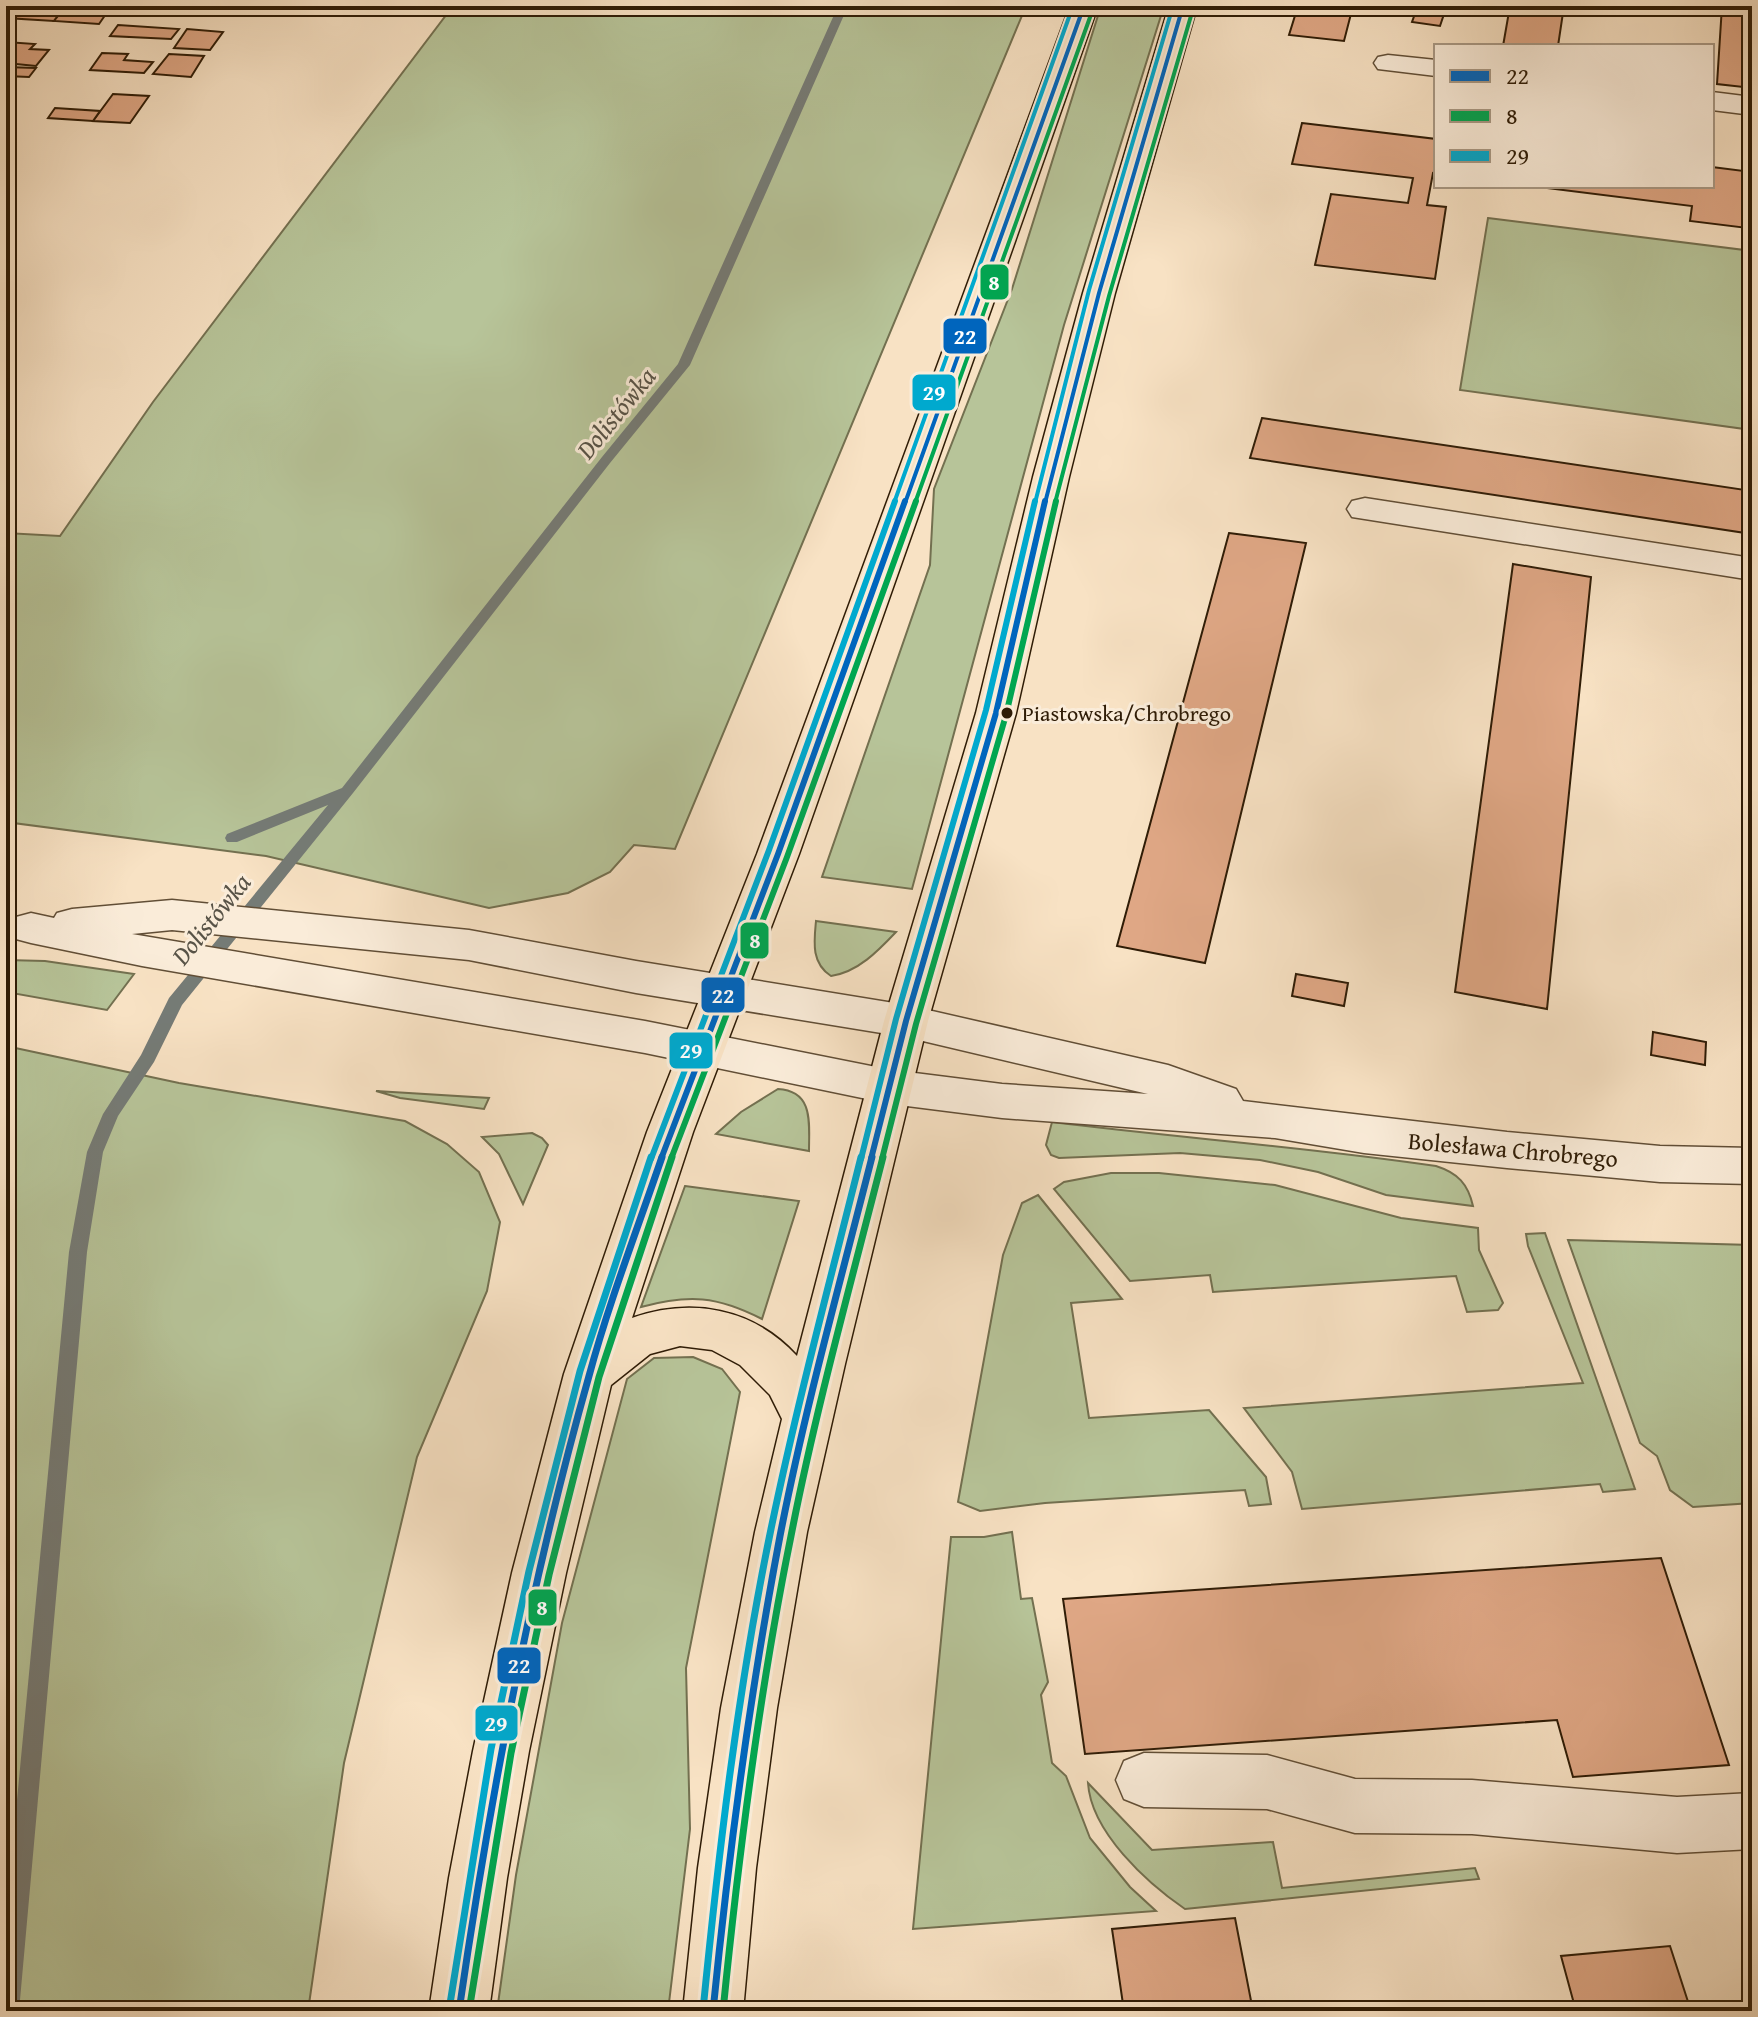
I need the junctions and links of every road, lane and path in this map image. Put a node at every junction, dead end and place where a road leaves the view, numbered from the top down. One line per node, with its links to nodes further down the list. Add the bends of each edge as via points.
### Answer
1 (1084, 6): 10 (main road)
2 (1183, 6): 11 (main road, via 1099,293 996,713)
3 (1388, 63): 4 (street)
4 (1434, 68)
5 (1714, 101): 6 (street)
6 (1752, 106)
7 (1365, 509): 8 (street)
8 (1752, 569)
9 (19, 928): 10 (street, Bolesława Chrobrego, via 172,915 469,945); 12 (street, Bolesława Chrobrego)
10 (725, 990): 11 (street, Bolesława Chrobrego); 12 (main road)
11 (906, 1021): 13 (main road); 14 (street, Bolesława Chrobrego, via 1168,1082)
12 (704, 1049): 13 (street, Bolesława Chrobrego); 16 (main road, via 670,1132)
13 (891, 1087): 14 (street, Bolesława Chrobrego, via 1002,1101); 17 (main road)
14 (1275, 1121): 15 (street, Bolesława Chrobrego, via 1479,1148 1660,1164)
15 (1752, 1166)
16 (589, 1374): 17 (main road, via 638,1336 680,1325 728,1331 758,1348 790,1382); 20 (main road, via 501,1751)
17 (807, 1419): 21 (main road, via 749,1708)
18 (1144, 1780): 19 (street, via 1267,1782 1355,1806 1472,1807 1677,1825)
19 (1752, 1821)
20 (459, 2011)
21 (713, 2011)

